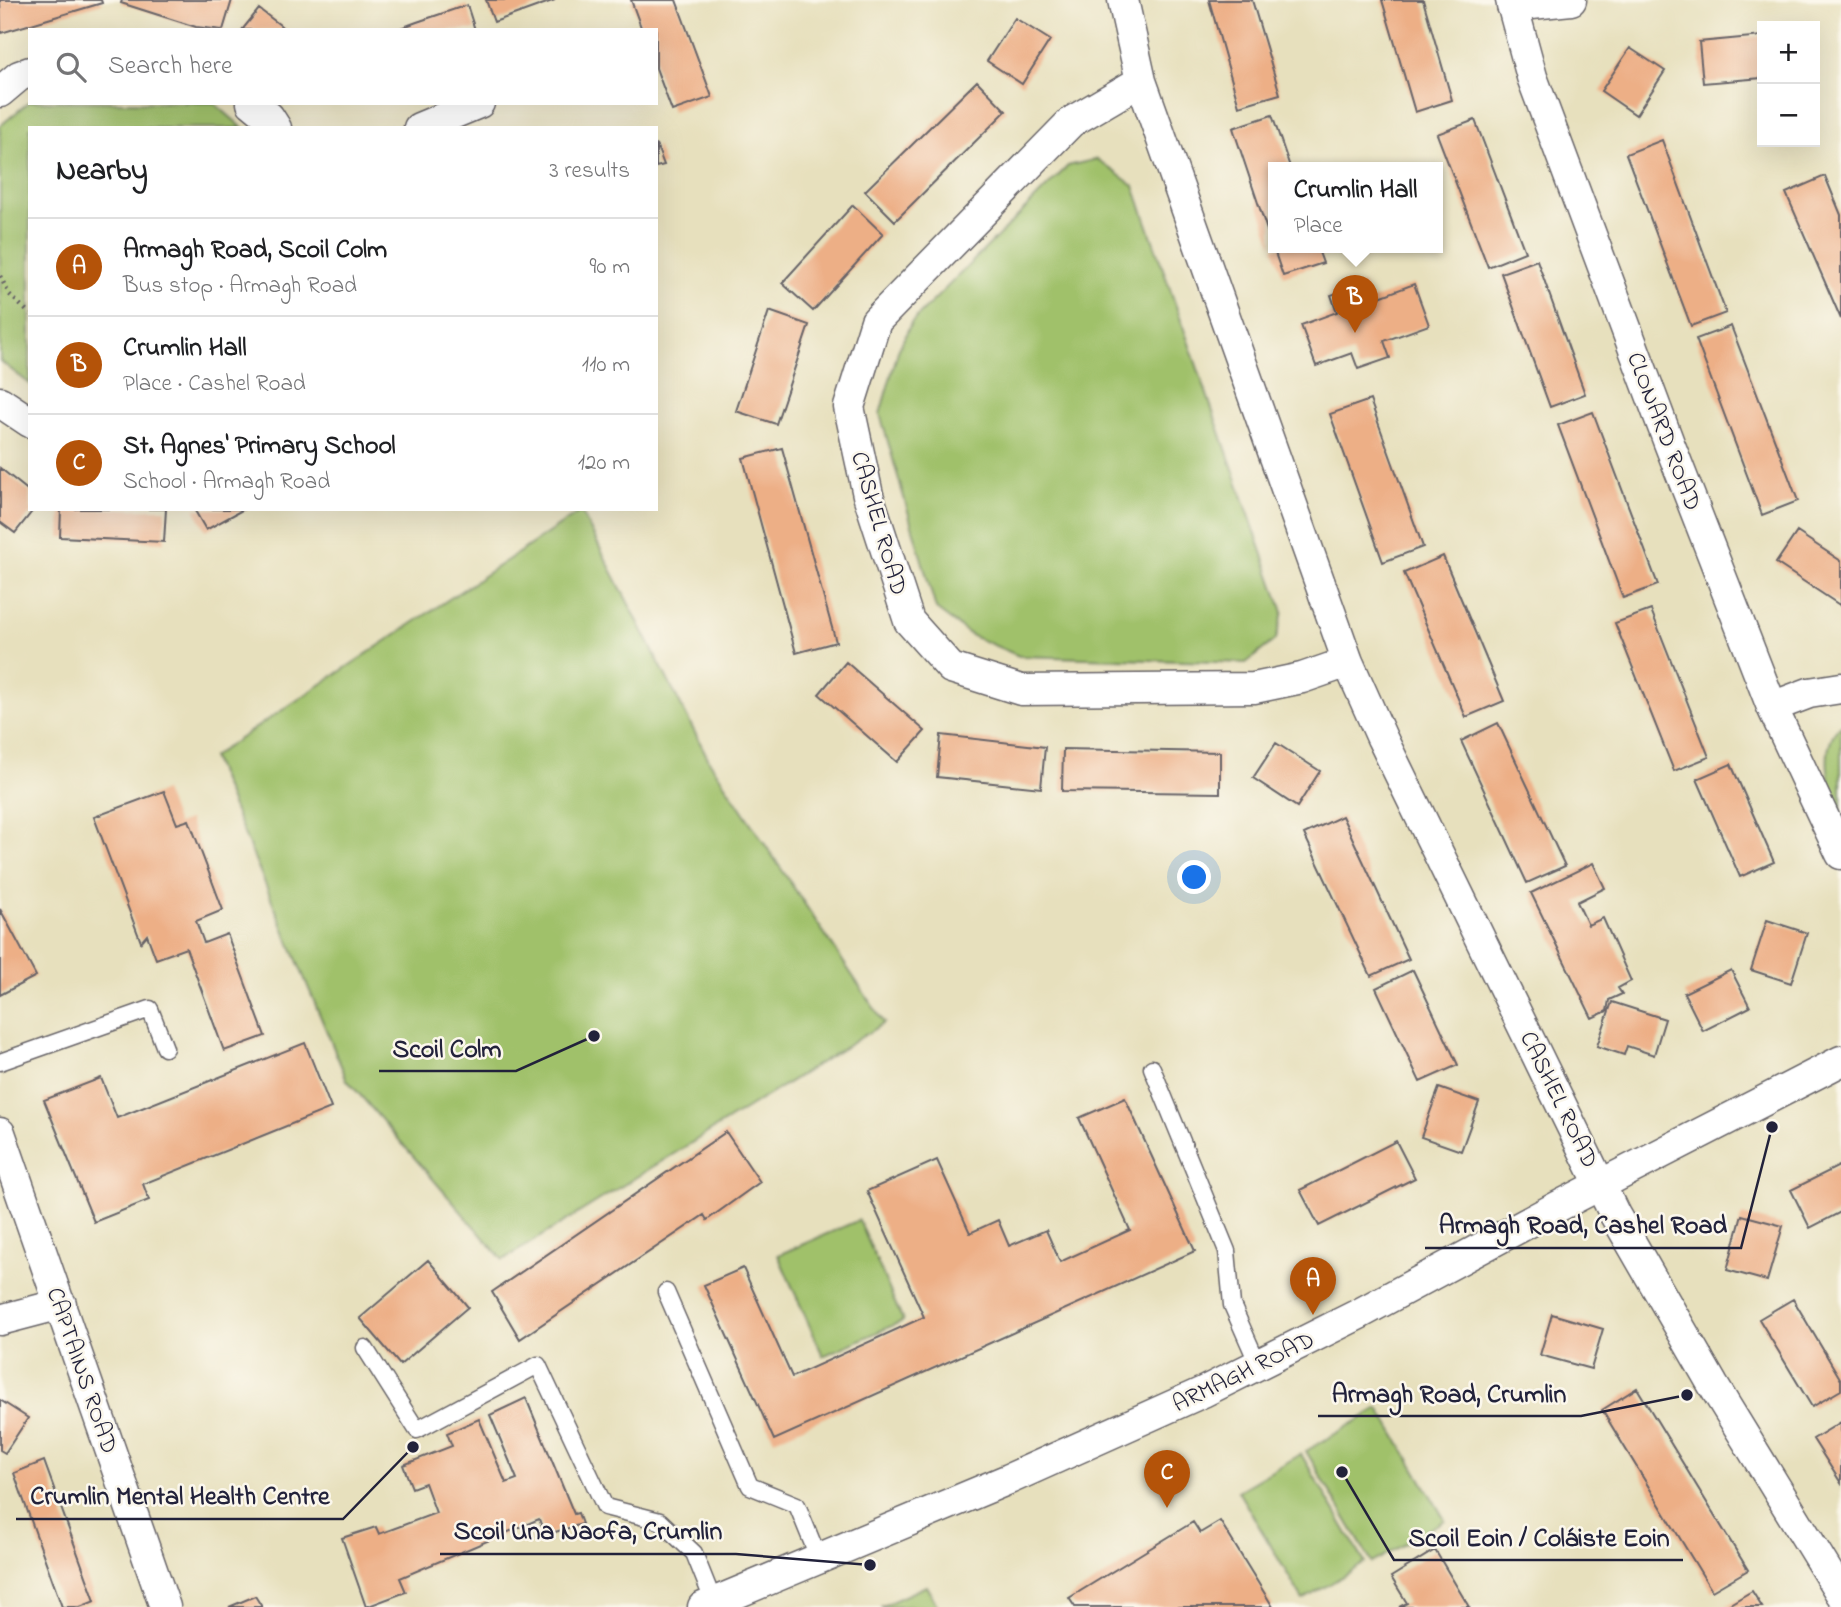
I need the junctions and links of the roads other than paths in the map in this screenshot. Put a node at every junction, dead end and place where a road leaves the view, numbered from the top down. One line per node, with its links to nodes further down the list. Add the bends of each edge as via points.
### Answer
1 (1123, 0): 5 (street, CASHEL ROAD)
2 (1571, 0): 3 (street)
3 (1511, 3): 15 (street, CLONARD ROAD, via 1532,77)
4 (28, 73): 6 (street)
5 (1141, 80): 13 (street, CASHEL ROAD); 13 (street, CASHEL ROAD, via 1071,122 876,321 849,407 868,495 909,621 951,668 1021,690 1254,688)
6 (0, 92)
7 (254, 105): 9 (street)
8 (474, 105): 10 (street)
9 (274, 126)
10 (424, 126)
11 (0, 402): 12 (street)
12 (28, 421)
13 (1348, 662): 22 (street, CASHEL ROAD)
14 (1841, 688): 15 (street, via 1809,693)
15 (1772, 707): 16 (street, CLONARD ROAD)
16 (1841, 854)
17 (165, 1048): 19 (lane, via 150,1009)
18 (1841, 1061): 22 (street, ARMAGH ROAD)
19 (0, 1062)
20 (1152, 1068): 27 (lane, via 1227,1251 1232,1305)
21 (0, 1133): 24 (street, CAPTAINS ROAD)
22 (1602, 1184): 27 (street, ARMAGH ROAD); 29 (street, CASHEL ROAD, via 1713,1385)
23 (666, 1292): 28 (lane, via 750,1486 797,1505)
24 (61, 1304): 25 (street); 32 (street, CAPTAINS ROAD)
25 (0, 1320)
26 (365, 1348): 31 (lane, via 417,1430 538,1365 605,1507 660,1521 694,1553)
27 (1258, 1364): 28 (street, ARMAGH ROAD, via 1009,1479)
28 (819, 1559): 30 (street, ARMAGH ROAD)
29 (1841, 1594)
30 (756, 1596): 31 (street, ARMAGH ROAD)
31 (708, 1605)
32 (165, 1607)

